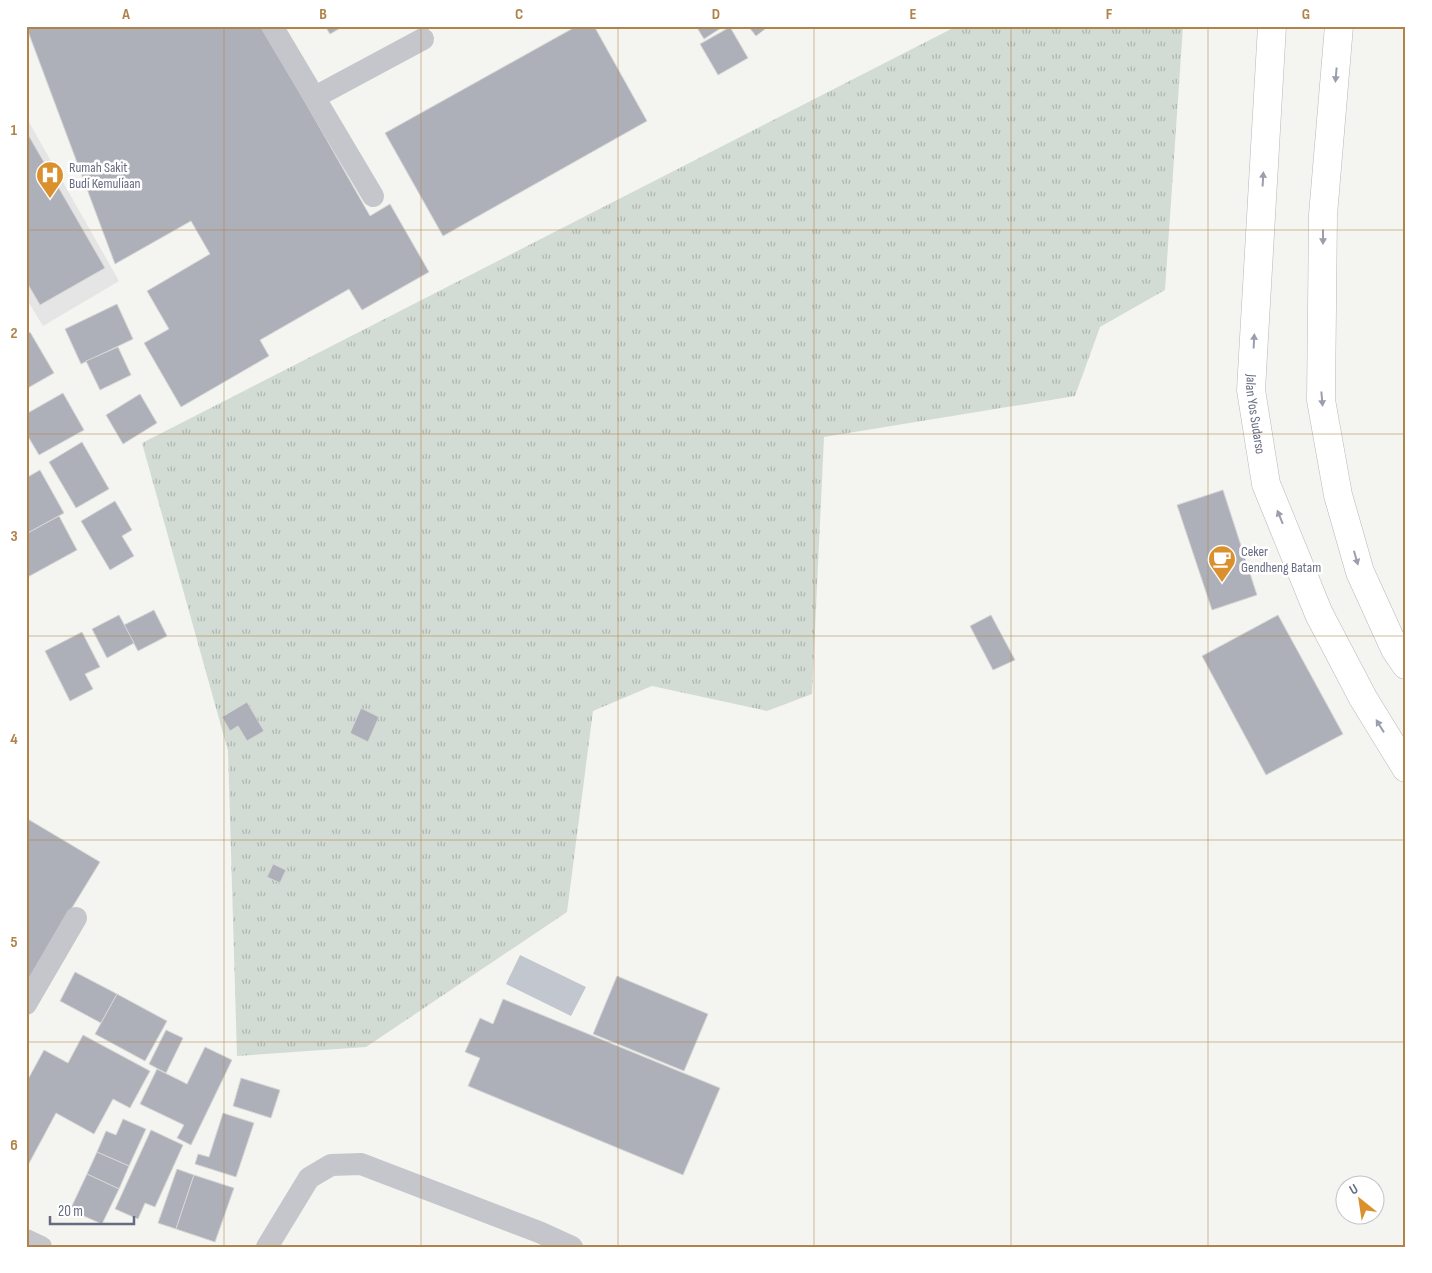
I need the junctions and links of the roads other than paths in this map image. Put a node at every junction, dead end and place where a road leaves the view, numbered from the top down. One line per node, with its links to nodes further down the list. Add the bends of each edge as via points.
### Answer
1 (272, 26): 5 (street)
2 (1272, 26): 8 (main road, Jalan Yos Sudarso, one-way to 2, via 1362,698 1319,614 1266,484 1251,390)
3 (1339, 26): 7 (main road, one-way to 7, via 1323,216 1321,400 1338,495 1360,572)
4 (423, 39): 5 (street)
5 (315, 97): 6 (street)
6 (373, 196)
7 (1402, 653)
8 (1406, 768)
9 (76, 918): 10 (street)
10 (26, 1004)
11 (26, 1240): 12 (street)
12 (41, 1247)
13 (267, 1247): 14 (street, via 309,1178 331,1165 361,1164)
14 (572, 1247)

